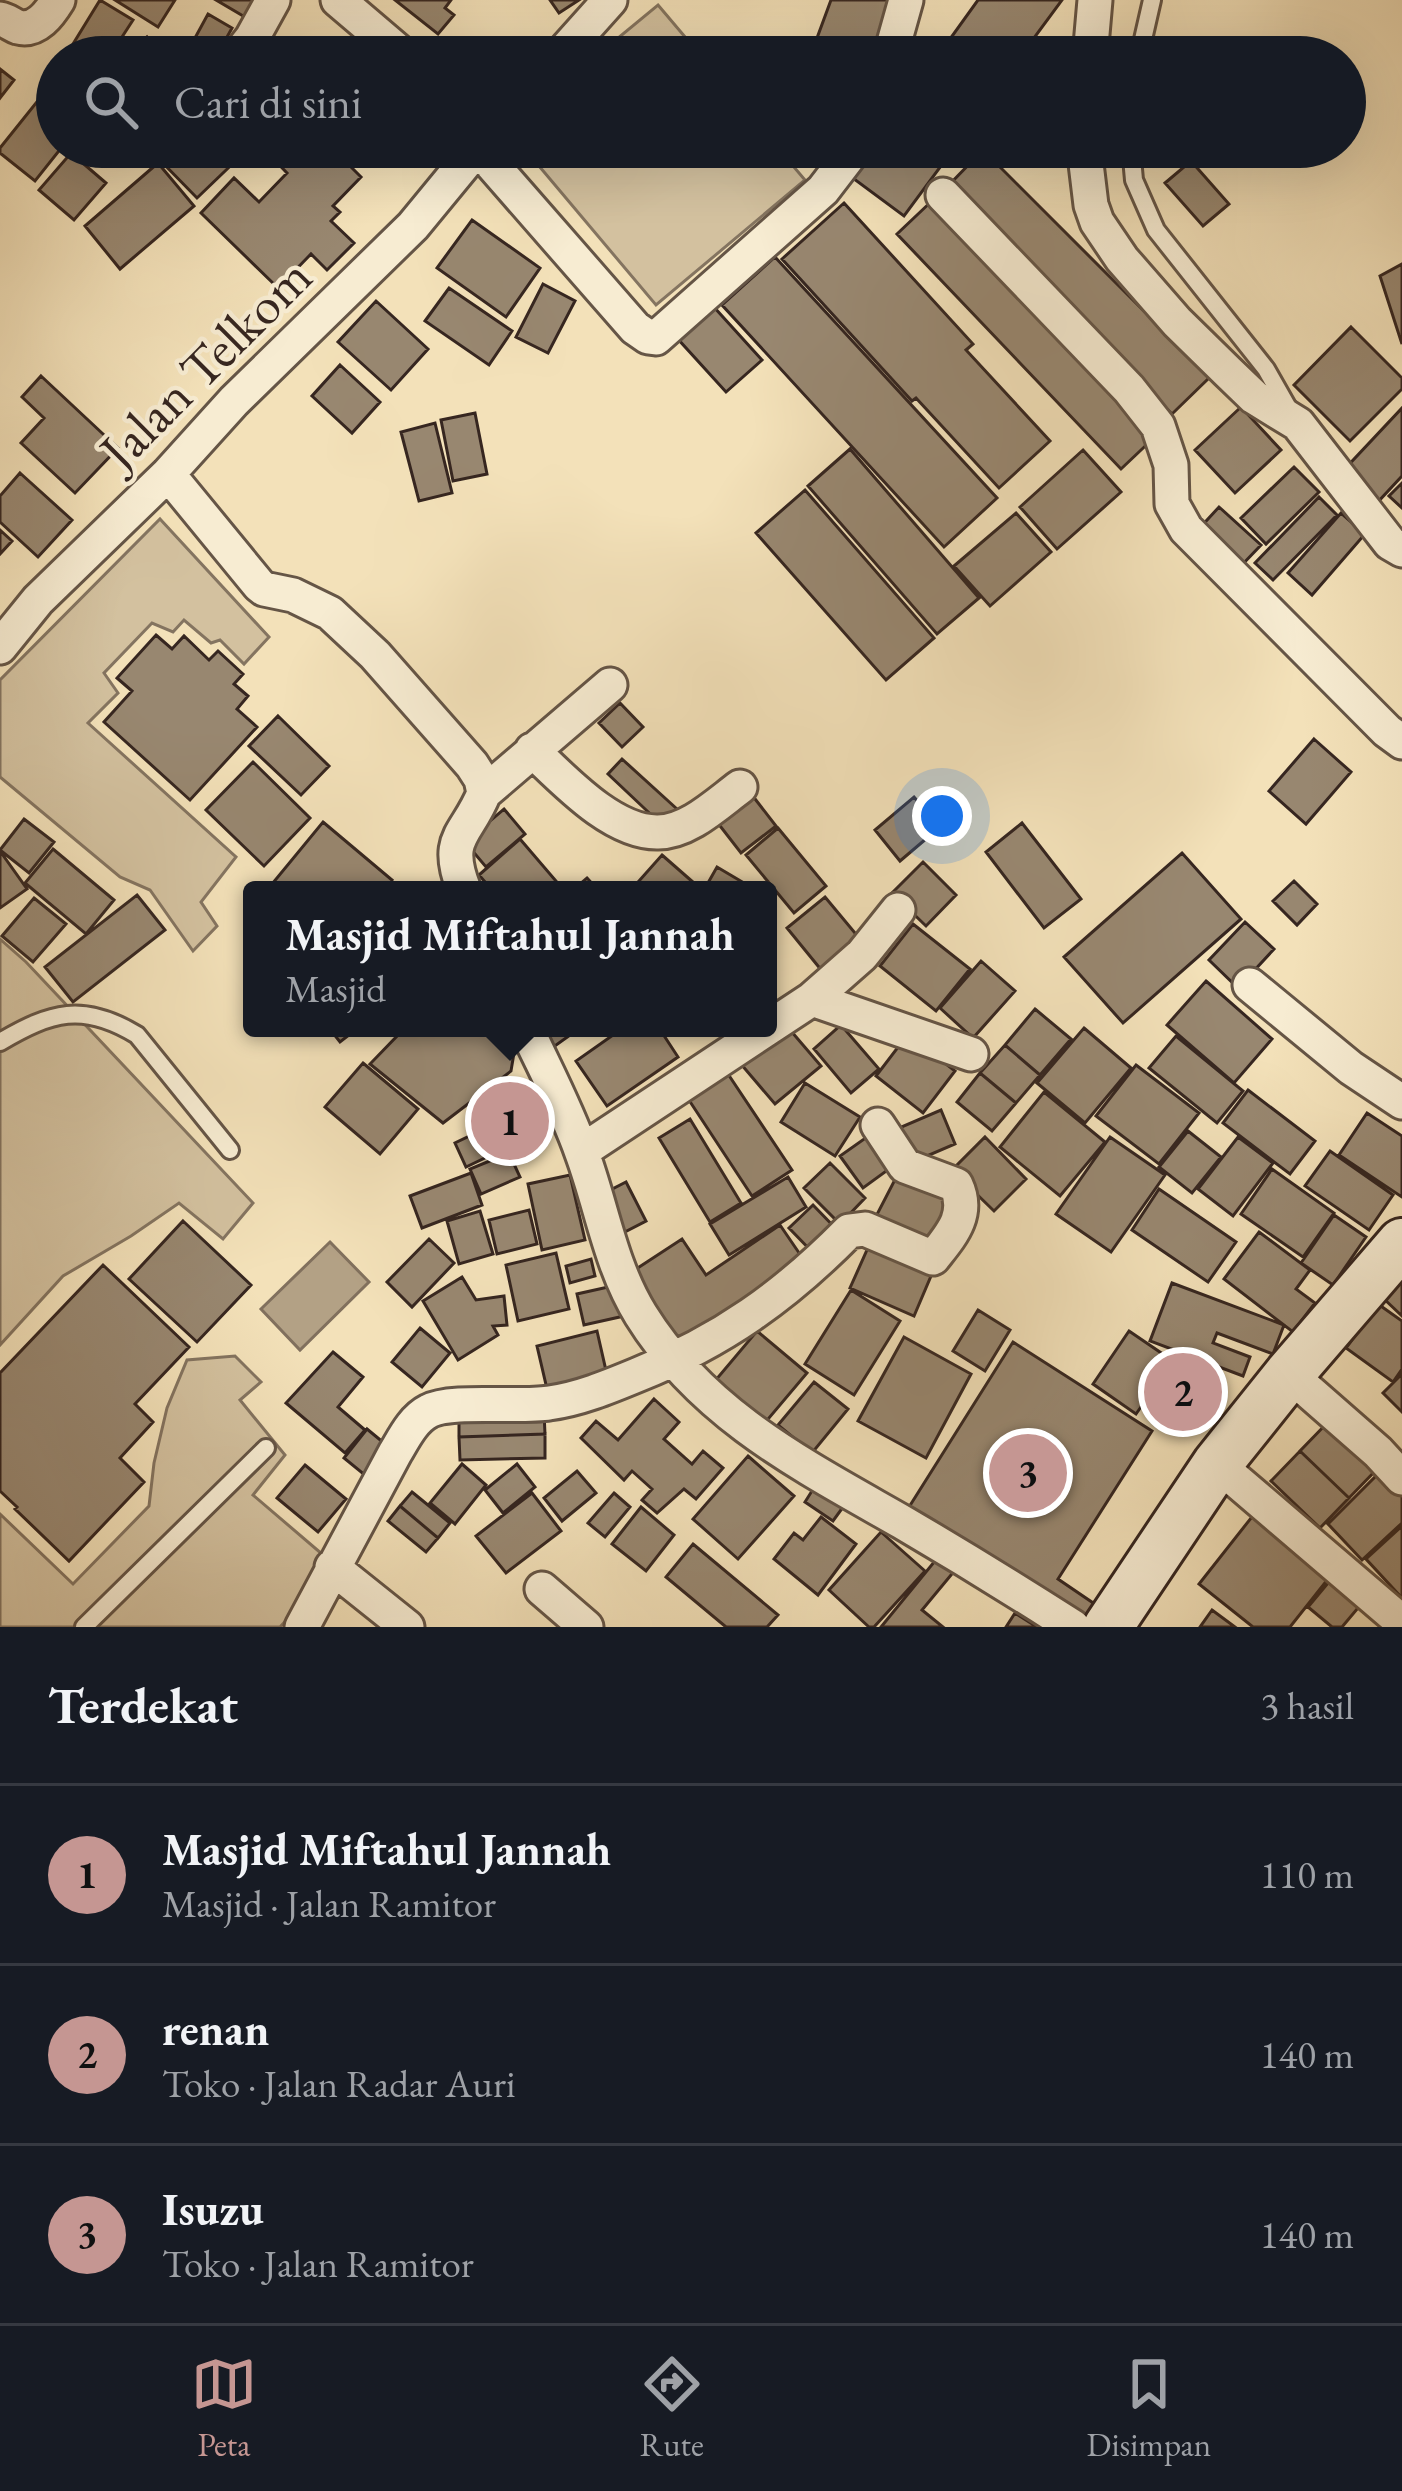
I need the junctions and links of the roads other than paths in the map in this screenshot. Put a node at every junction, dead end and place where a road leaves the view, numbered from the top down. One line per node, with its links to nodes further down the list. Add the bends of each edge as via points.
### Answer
1 (58, 0): 8 (street, via 35,26)
2 (273, 0): 9 (street)
3 (338, 0): 10 (street)
4 (610, 0): 11 (street)
5 (905, 0): 12 (street)
6 (1095, 0): 13 (street)
7 (1152, 0): 14 (lane)
8 (0, 19)
9 (254, 36)
10 (380, 36)
11 (578, 36)
12 (896, 36)
13 (1092, 36)
14 (1144, 36)
15 (460, 168): 22 (street, Jalan Telkom)
16 (496, 168): 17 (street, via 634,328 656,338)
17 (840, 168)
18 (1085, 168): 21 (street, via 1090,205 1122,259 1254,397)
19 (1133, 168): 21 (lane, via 1156,230 1266,369)
20 (943, 195): 26 (street, via 1158,426 1172,504 1186,530)
21 (1298, 424): 23 (street)
22 (168, 474): 24 (street, Jalan Telkom); 29 (street, via 259,585 330,613 375,655 460,748)
23 (1402, 550)
24 (0, 646)
25 (610, 685): 27 (street)
26 (1402, 742)
27 (532, 750): 28 (street, via 605,813 659,832 692,822); 29 (street)
28 (740, 787)
29 (484, 793): 30 (street, via 458,839)
30 (462, 881)
31 (898, 910): 33 (street)
32 (1250, 985): 39 (street)
33 (812, 999): 34 (street); 38 (street)
34 (777, 1022)
35 (530, 1037): 42 (street)
36 (754, 1037): 42 (street)
37 (0, 1042): 41 (lane, via 72,1012 116,1022 137,1035)
38 (971, 1054)
39 (1402, 1102)
40 (878, 1126): 44 (street, via 905,1166 956,1185 963,1201 957,1227 933,1258 865,1229 849,1231 753,1316)
41 (230, 1150)
42 (582, 1151): 44 (street, via 623,1282)
43 (1399, 1252): 45 (main road)
44 (674, 1360): 49 (street, via 554,1402 445,1405 424,1413); 56 (street, via 729,1416 785,1455)
45 (1289, 1373): 47 (main road); 48 (street)
46 (266, 1448): 52 (lane)
47 (1217, 1464): 51 (street); 57 (main road)
48 (1402, 1478)
49 (332, 1567): 53 (street); 54 (street)
50 (542, 1589): 55 (street)
51 (1396, 1617)
52 (84, 1627)
53 (302, 1627)
54 (407, 1627)
55 (586, 1627)
56 (1073, 1627)
57 (1108, 1627)

